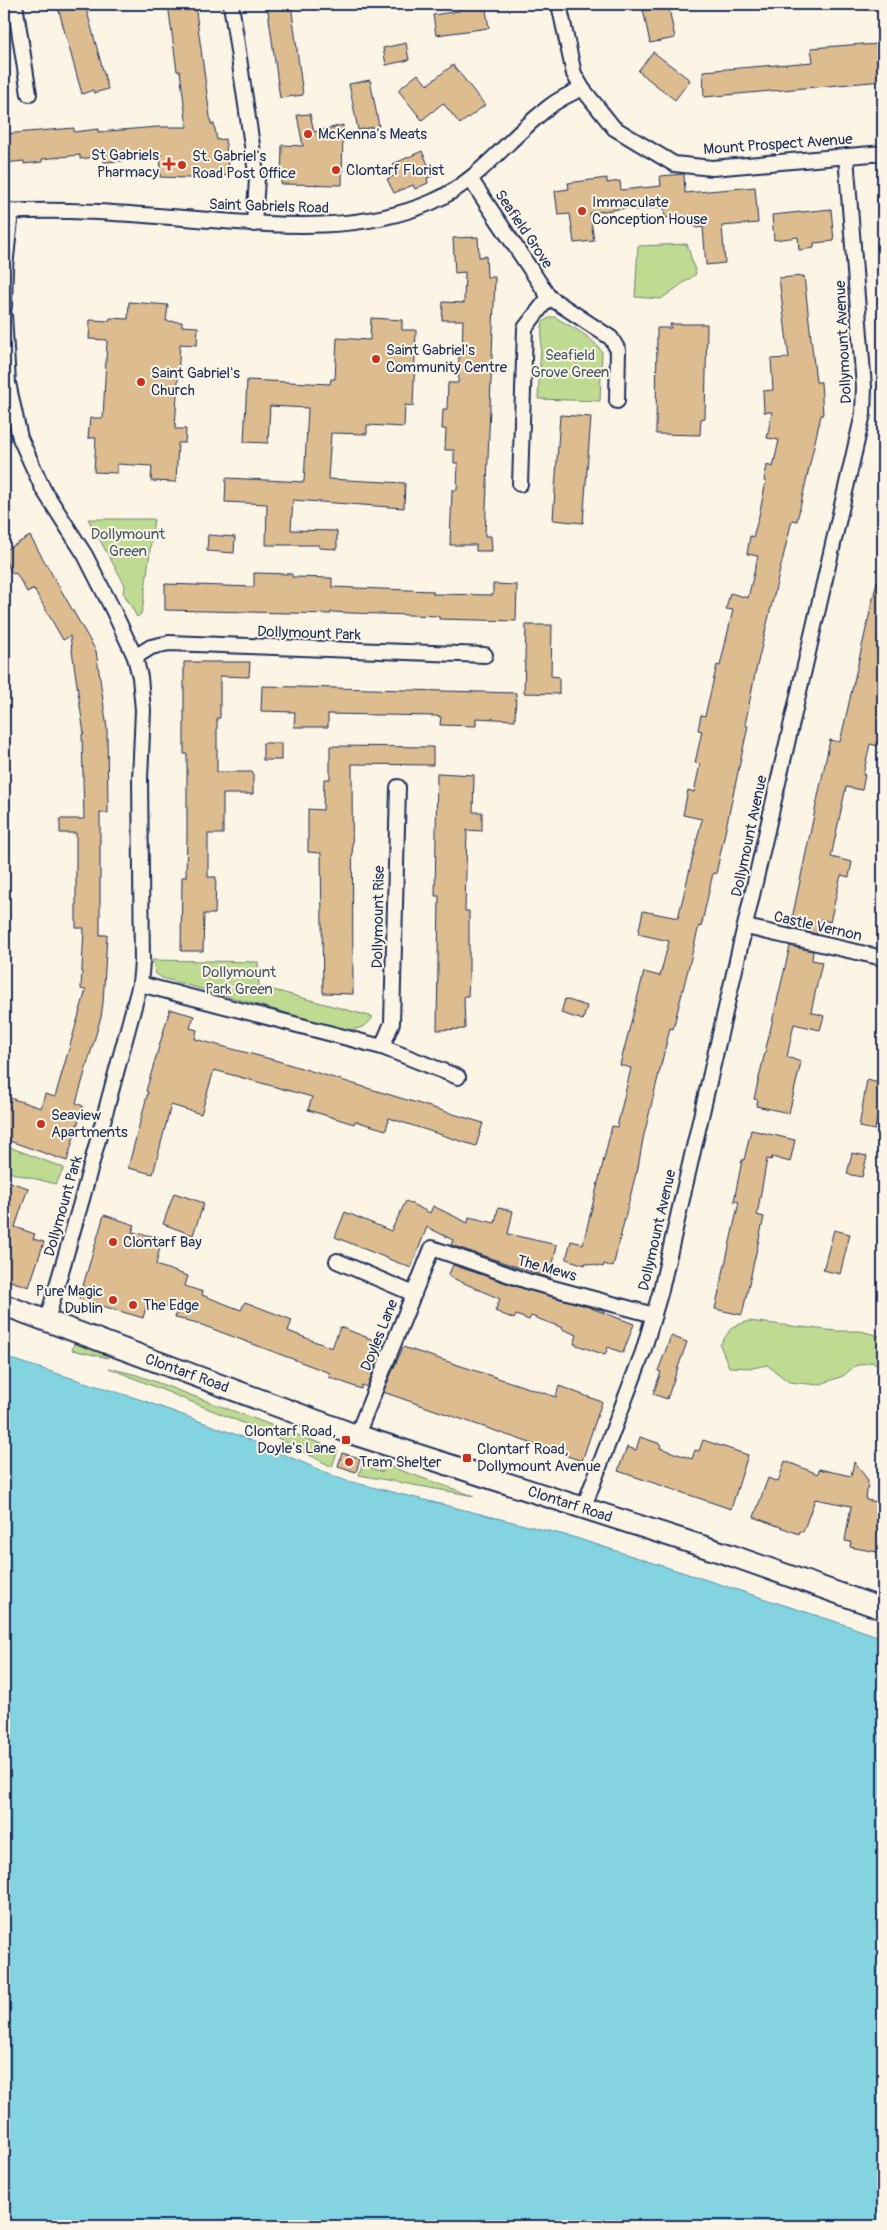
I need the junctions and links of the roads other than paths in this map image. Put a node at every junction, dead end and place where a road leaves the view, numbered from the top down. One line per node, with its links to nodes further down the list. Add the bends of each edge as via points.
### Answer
1 (16, 4): 5 (street)
2 (231, 4): 10 (street, via 257,179)
3 (559, 4): 4 (street, Mount Prospect Avenue, via 574,74)
4 (582, 88): 7 (street, Mount Prospect Avenue, via 614,128 674,164 712,168); 8 (street, Saint Gabriels Road, via 549,106)
5 (29, 94)
6 (883, 153): 7 (street, Mount Prospect Avenue)
7 (846, 156): 19 (street, Dollymount Avenue, via 864,387 863,414)
8 (471, 180): 10 (street, Saint Gabriels Road, via 431,202 385,217 323,226); 11 (street, Seafield Grove)
9 (7, 211): 10 (street, Saint Gabriels Road, via 58,209); 12 (street)
10 (254, 224)
11 (550, 297): 14 (street, Seafield Grove, via 611,338 618,350); 15 (street, via 525,328)
12 (4, 307)
13 (4, 316): 17 (street, Dollymount Park, via 8,383 20,438 43,489 84,555)
14 (616, 400)
15 (520, 484)
16 (485, 655): 17 (street, Dollymount Park, via 169,643)
17 (135, 656): 21 (street, Dollymount Park, via 143,710)
18 (398, 787): 22 (street, Dollymount Rise, via 392,1023)
19 (746, 927): 20 (street, Castle Vernon); 28 (street, Dollymount Avenue)
20 (883, 958)
21 (140, 984): 22 (street); 29 (street, Dollymount Park)
22 (382, 1047): 23 (street)
23 (458, 1077)
24 (432, 1248): 26 (street, Doyles Lane); 28 (street, The Mews, via 530,1282)
25 (337, 1261): 26 (street)
26 (414, 1294): 30 (street, Doyles Lane)
27 (4, 1305): 29 (main road, Clontarf Road)
28 (654, 1315): 31 (street, Dollymount Avenue)
29 (47, 1320): 30 (main road, Clontarf Road)
30 (357, 1435): 31 (main road, Clontarf Road)
31 (583, 1509): 32 (main road, Clontarf Road, via 730,1555)
32 (883, 1609)

